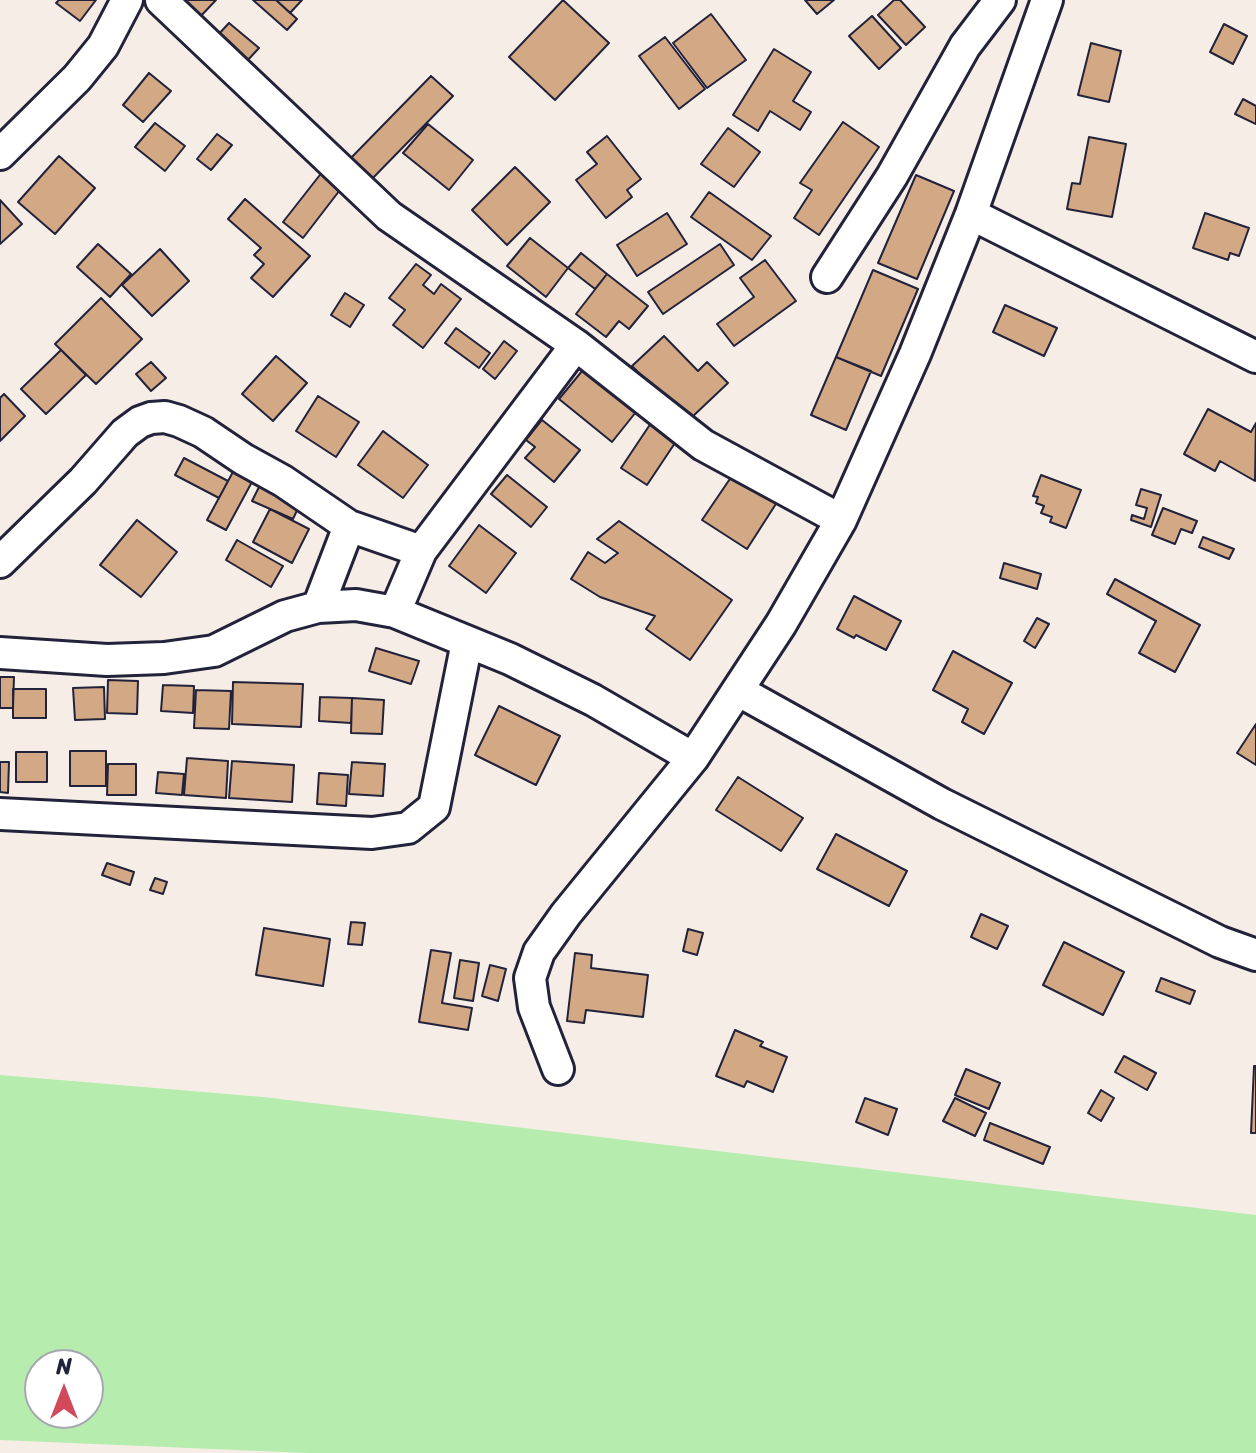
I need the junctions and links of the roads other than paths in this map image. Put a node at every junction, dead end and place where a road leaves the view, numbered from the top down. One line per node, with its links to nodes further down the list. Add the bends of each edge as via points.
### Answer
1 (127, 0): 5 (street, via 103,46 77,78)
2 (161, 0): 8 (street, via 389,216)
3 (1000, 0): 7 (street, via 965,46 892,176)
4 (1047, 0): 6 (street)
5 (0, 154)
6 (971, 214): 9 (street); 10 (street)
7 (827, 277)
8 (576, 345): 10 (street, via 703,445); 12 (street)
9 (1256, 357)
10 (841, 520): 18 (street)
11 (349, 526): 12 (street); 13 (street, via 203,432 179,421 151,418 125,433); 14 (street)
12 (421, 551): 15 (street)
13 (0, 562)
14 (318, 607): 15 (street, via 356,605); 17 (street, via 285,616 214,651 107,660)
15 (395, 612): 16 (street)
16 (467, 642): 19 (street, via 593,700); 20 (street, via 434,807 408,828 372,833)
17 (0, 653)
18 (739, 691): 19 (street); 21 (street, via 956,811)
19 (693, 758): 22 (street, via 539,952 530,978 534,1007)
20 (0, 814)
21 (1256, 955)
22 (558, 1069)

